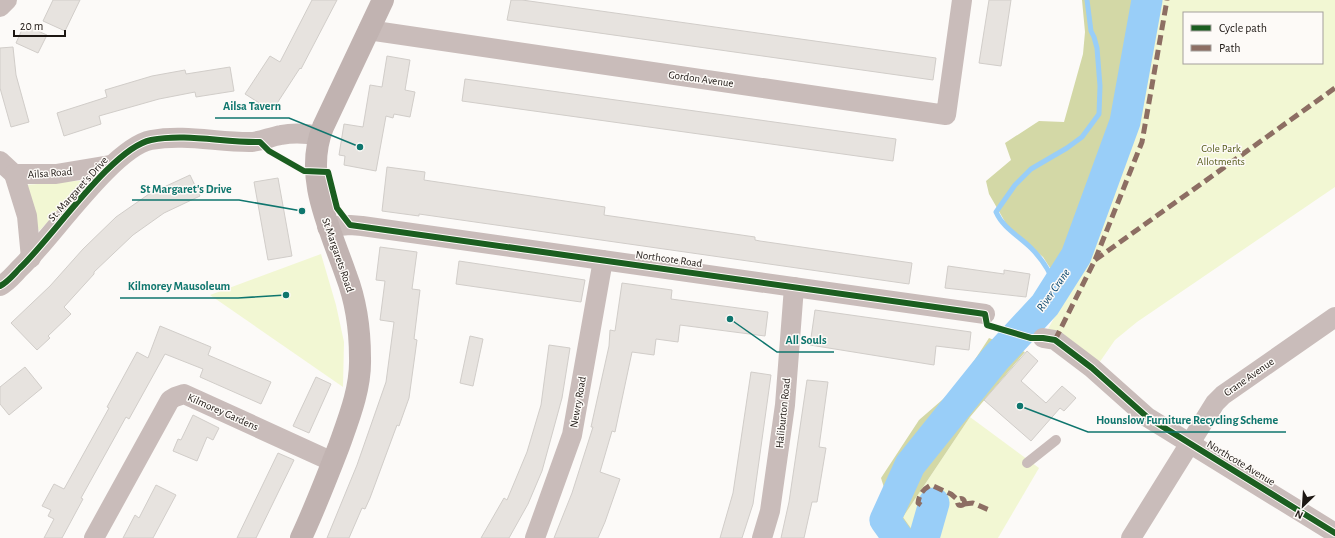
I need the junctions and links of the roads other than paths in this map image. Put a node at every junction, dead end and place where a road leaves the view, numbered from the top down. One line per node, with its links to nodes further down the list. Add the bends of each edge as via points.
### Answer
1 (7, 0): 4 (street)
2 (383, 0): 5 (main road, St Margarets Road)
3 (962, 0): 5 (street, Gordon Avenue, via 946,115)
4 (0, 7)
5 (368, 30): 6 (main road, St Margarets Road)
6 (320, 136): 7 (street, St. Margaret's Drive, via 304,132 254,142 183,138 150,140 133,148); 9 (main road, St Margarets Road, via 316,172)
7 (110, 165): 8 (street, Ailsa Road, via 56,174); 10 (street, St. Margaret's Drive)
8 (7, 168): 10 (street, Ailsa Road, via 27,216)
9 (327, 227): 11 (street, Northcote Road, via 362,226); 19 (main road, St Margarets Road, via 349,283 359,334 360,360 351,414)
10 (31, 258): 12 (street, St. Margaret's Drive)
11 (603, 260): 13 (street, Northcote Road); 24 (street, Newry Road, via 572,435)
12 (0, 286)
13 (794, 287): 14 (street, Northcote Road); 25 (street, Haliburton Road, via 785,405 770,511)
14 (985, 314)
15 (1335, 317): 18 (street, Crane Avenue, via 1223,395 1215,403)
16 (1043, 338): 18 (street, Northcote Avenue, via 1055,340 1092,368 1147,417)
17 (1056, 440): 20 (lane)
18 (1189, 444): 21 (street, Northcote Avenue); 26 (street, Crane Avenue)
19 (333, 462): 22 (street, Kilmorey Gardens, via 184,394 175,396 170,400); 23 (main road, St Margarets Road)
20 (1027, 463)
21 (1335, 533)
22 (94, 538)
23 (301, 538)
24 (535, 538)
25 (762, 538)
26 (1131, 538)

